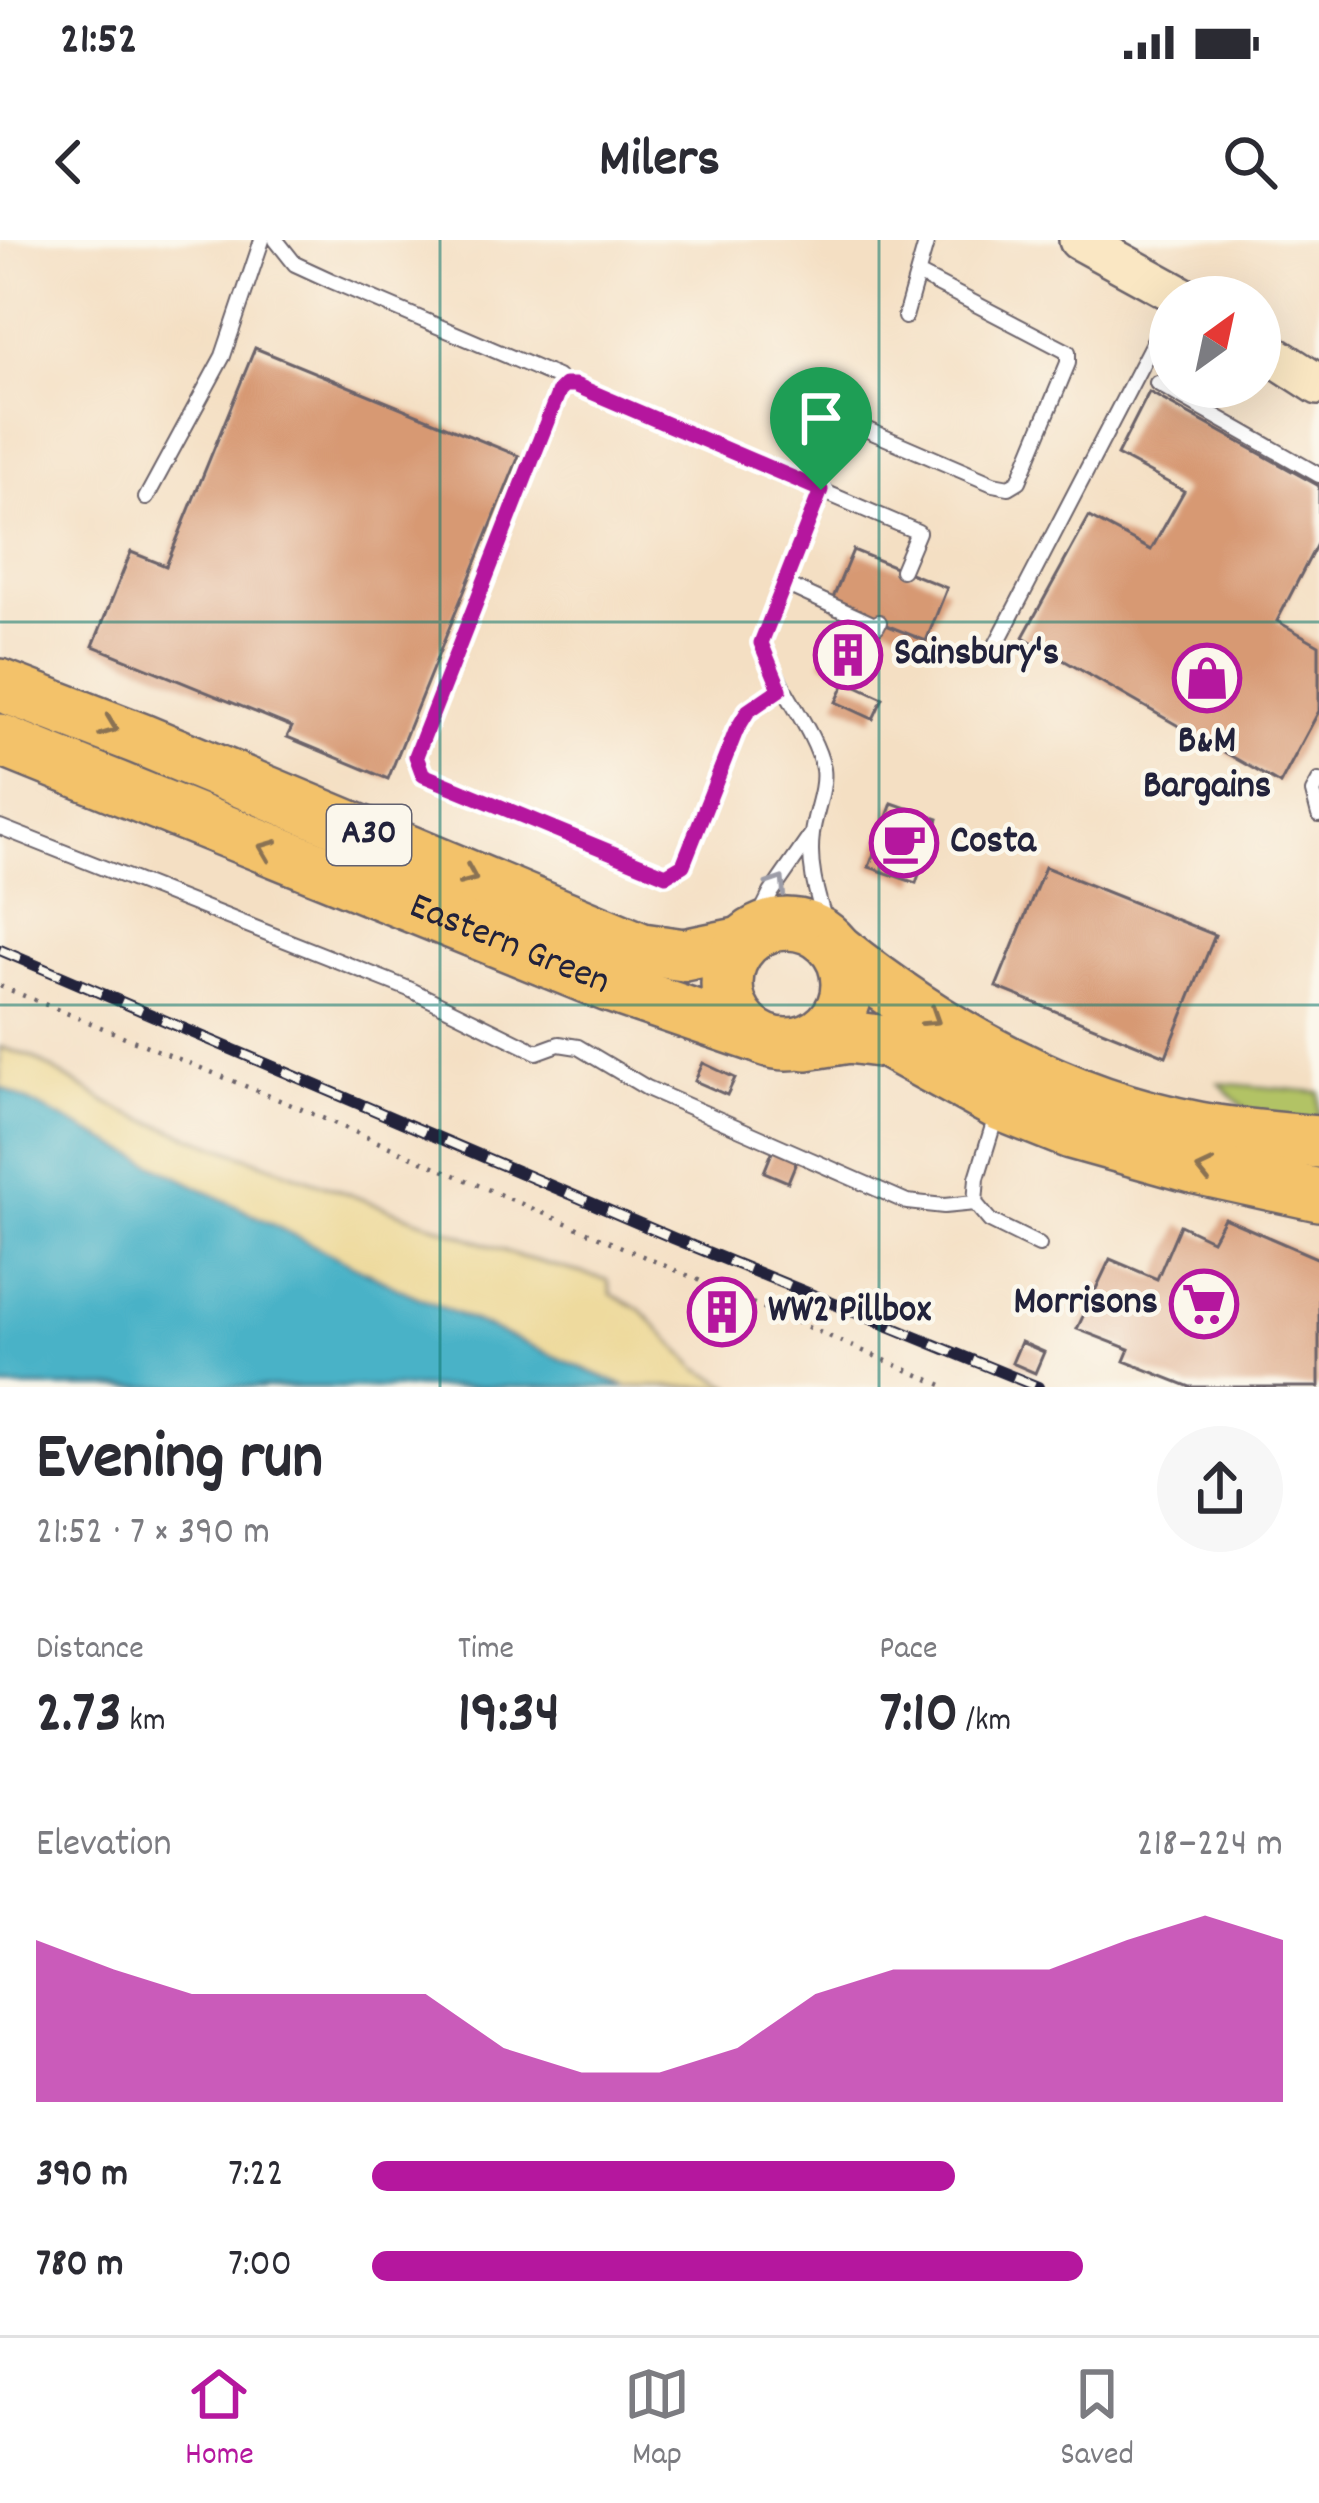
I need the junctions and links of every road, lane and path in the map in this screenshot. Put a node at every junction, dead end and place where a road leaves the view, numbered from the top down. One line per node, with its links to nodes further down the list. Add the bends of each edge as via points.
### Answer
1 (262, 240): 16 (lane, via 223,356)
2 (276, 240): 10 (lane, via 295,264)
3 (927, 240): 5 (lane)
4 (1079, 240): 6 (street)
5 (918, 274): 7 (lane); 13 (lane, via 1068,352 1019,481 993,484)
6 (1149, 282)
7 (904, 317)
8 (1149, 353): 20 (lane)
9 (1281, 361): 11 (street)
10 (565, 385): 15 (lane); 22 (lane, via 416,756 423,775 666,875 683,865 748,711)
11 (1319, 385)
12 (1201, 408): 14 (lane)
13 (835, 416)
14 (1319, 476)
15 (821, 490): 17 (lane, via 918,532); 18 (lane)
16 (146, 498)
17 (902, 570)
18 (783, 583): 19 (lane); 22 (lane, via 761,643)
19 (879, 622)
20 (996, 645)
21 (0, 685): 28 (highway, Eastern Green / A30, one-way to 28, via 642,949 684,955)
22 (780, 689): 27 (lane, via 824,772)
23 (0, 740): 31 (highway, Eastern Green / A30, one-way to 23, via 609,986)
24 (1319, 781): 25 (lane)
25 (1319, 815)
26 (0, 826): 36 (lane, via 409,989 537,1052 578,1047 646,1088 907,1202)
27 (812, 834): 28 (lane, one-way to 27); 29 (lane, via 811,878)
28 (745, 940): 29 (highway, via 794,925); 31 (highway, via 727,988)
29 (834, 947): 32 (highway, via 846,974 844,1005); 34 (highway, one-way to 34, via 970,1043 1033,1076 1200,1128)
30 (0, 986): 38 (path)
31 (755, 1036): 32 (highway)
32 (806, 1044): 33 (highway, via 886,1042)
33 (1001, 1105): 35 (highway, one-way to 33, via 1091,1139); 36 (lane)
34 (1319, 1142)
35 (1319, 1195)
36 (975, 1204): 37 (lane, via 990,1221)
37 (1039, 1245)
38 (947, 1387)

